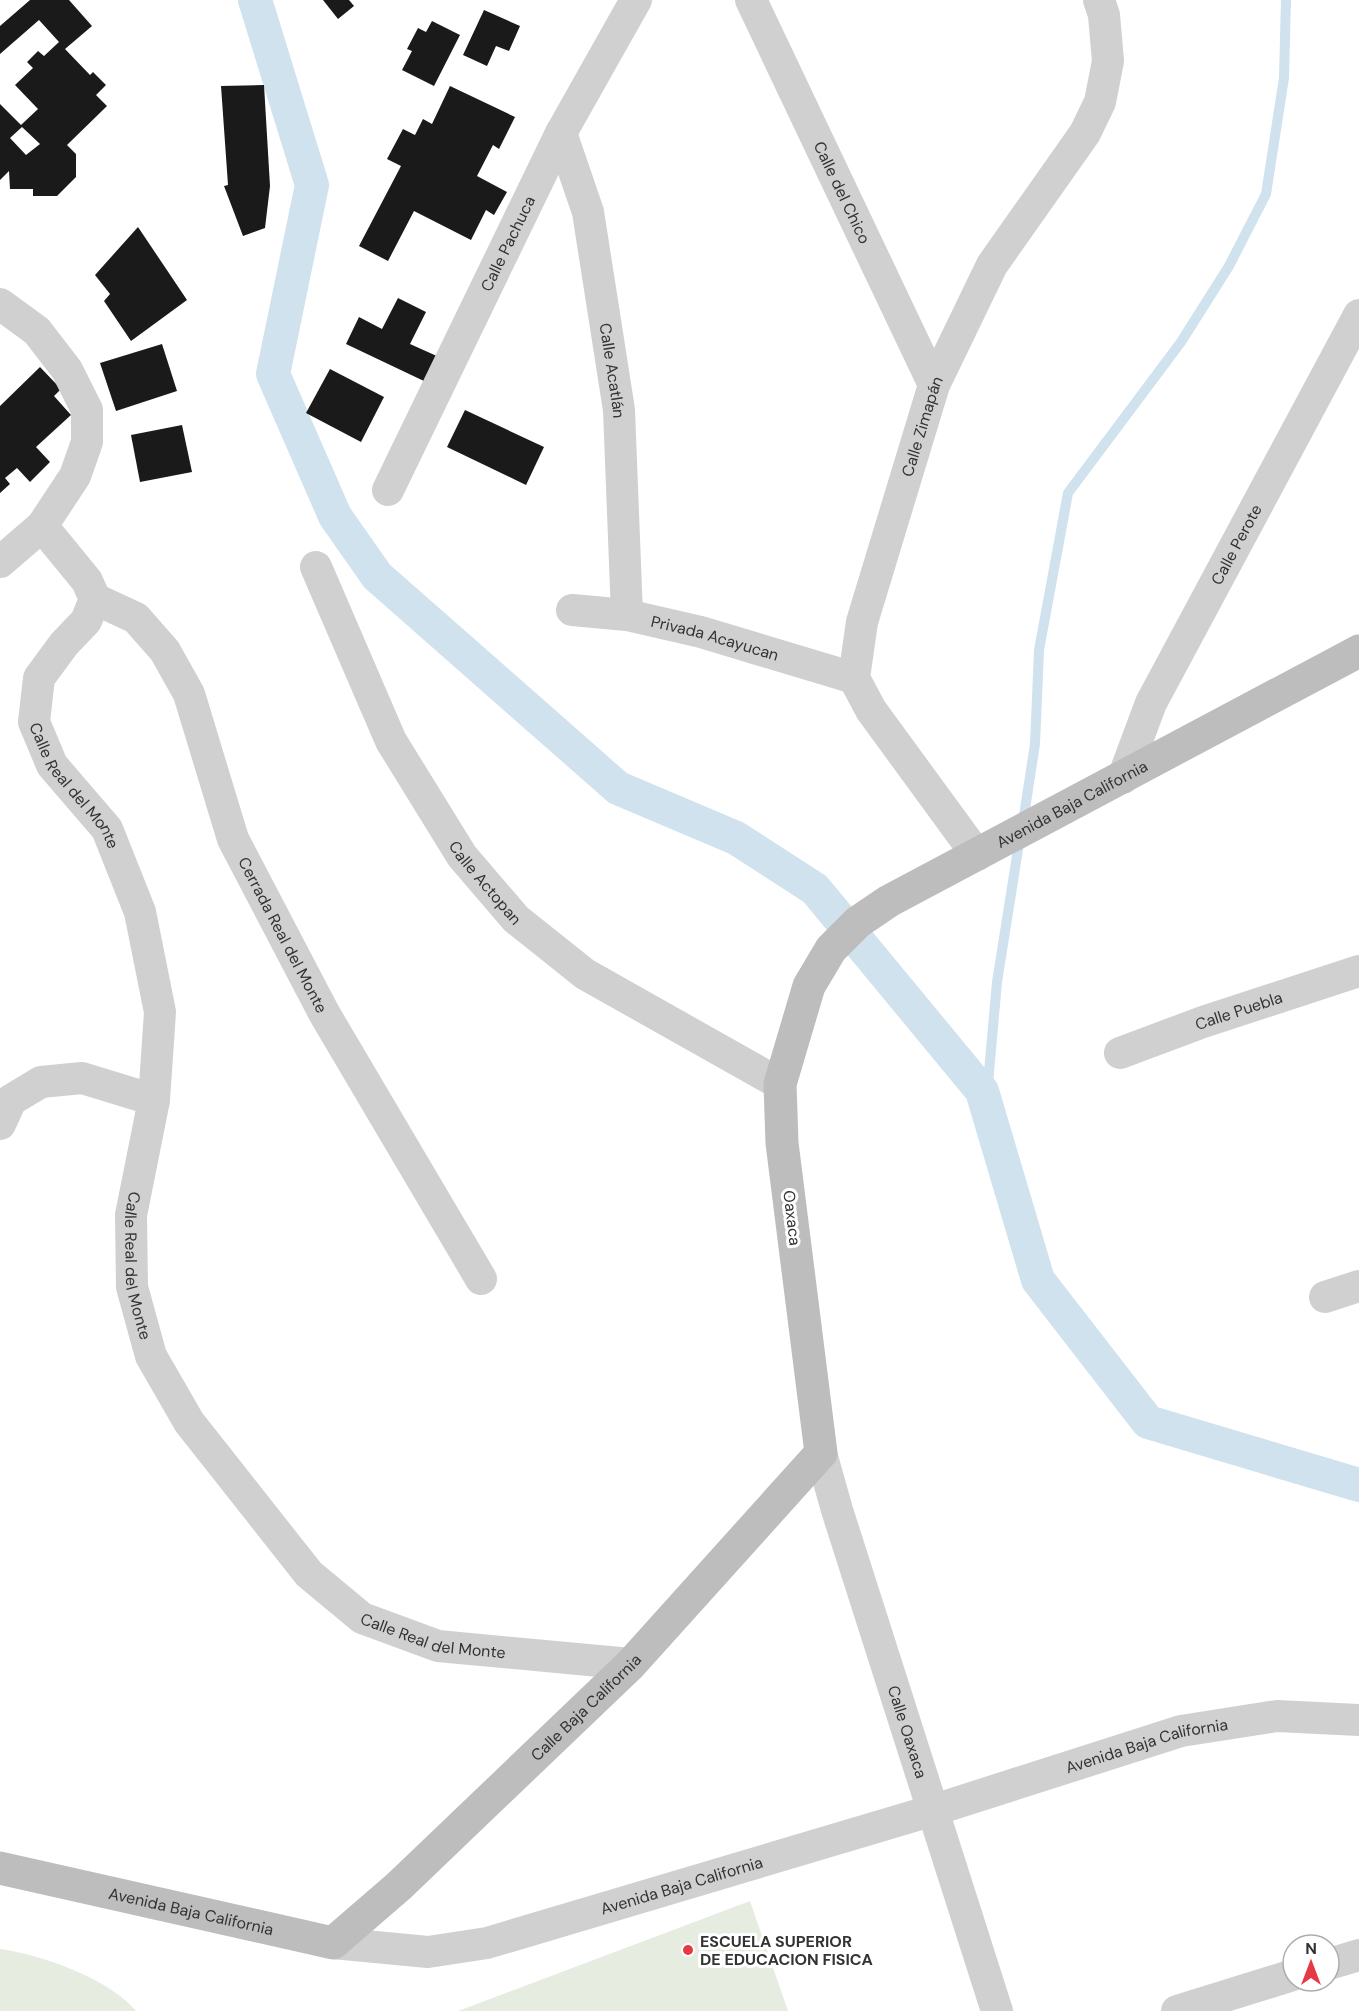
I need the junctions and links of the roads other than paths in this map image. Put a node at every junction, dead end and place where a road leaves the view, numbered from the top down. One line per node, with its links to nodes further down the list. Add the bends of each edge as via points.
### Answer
1 (636, 0): 4 (street, Calle Pachuca)
2 (751, 0): 7 (street, Calle del Chico)
3 (1099, 0): 7 (street, Calle Zimapán, via 1108,61 1100,102 1085,133 992,265)
4 (561, 133): 8 (street, Calle Pachuca); 14 (street, Calle Acatlán, via 588,212 619,410)
5 (0, 304): 9 (street, via 37,331 67,370 87,410 87,442 75,476)
6 (1359, 315): 17 (street, Calle Perote, via 1151,703)
7 (934, 385): 16 (street, Calle Zimapán, via 862,622)
8 (388, 490)
9 (42, 526): 10 (street); 12 (street, via 87,581)
10 (0, 562)
11 (316, 567): 22 (street, Calle Actopan, via 390,741 462,856 516,920 585,974)
12 (95, 599): 23 (street, Calle Real del Monte, via 86,621 39,678 34,722 52,765 107,829 140,912 160,1012); 25 (street, Cerrada Real del Monte, via 136,618 170,659 189,694 233,840 324,1013)
13 (572, 610): 14 (street, Privada Acayucan)
14 (627, 615): 16 (street, Privada Acayucan, via 701,632)
15 (1359, 651): 17 (main road, Avenida Baja California)
16 (854, 678): 18 (street, via 871,710)
17 (1123, 778): 18 (main road, Avenida Baja California)
18 (987, 849): 20 (main road, Avenida Baja California, via 889,901 858,922 831,949)
19 (1359, 971): 21 (street, Calle Puebla)
20 (809, 986): 22 (main road, Oaxaca)
21 (1120, 1053)
22 (780, 1084): 28 (main road, Oaxaca, via 783,1143)
23 (154, 1100): 24 (street, via 82,1078 41,1082 11,1100); 29 (street, Calle Real del Monte, via 131,1215 132,1287 152,1356 189,1422 309,1574 362,1618 438,1646)
24 (0, 1124)
25 (481, 1279)
26 (1359, 1286): 27 (street)
27 (1325, 1297)
28 (821, 1453): 29 (main road, Calle Baja California); 31 (street, Calle Oaxaca)
29 (631, 1664): 33 (main road, Calle Baja California, via 399,1886)
30 (1359, 1720): 31 (street, Avenida Baja California, via 1277,1716 1181,1731)
31 (934, 1810): 33 (street, Avenida Baja California, via 487,1943 428,1952); 37 (street, Calle Oaxaca)
32 (0, 1868): 33 (main road, Avenida Baja California)
33 (333, 1943)
34 (1359, 1955): 35 (street)
35 (1341, 1960)
36 (1281, 1979): 38 (street)
37 (997, 2011)
38 (1177, 2011)

